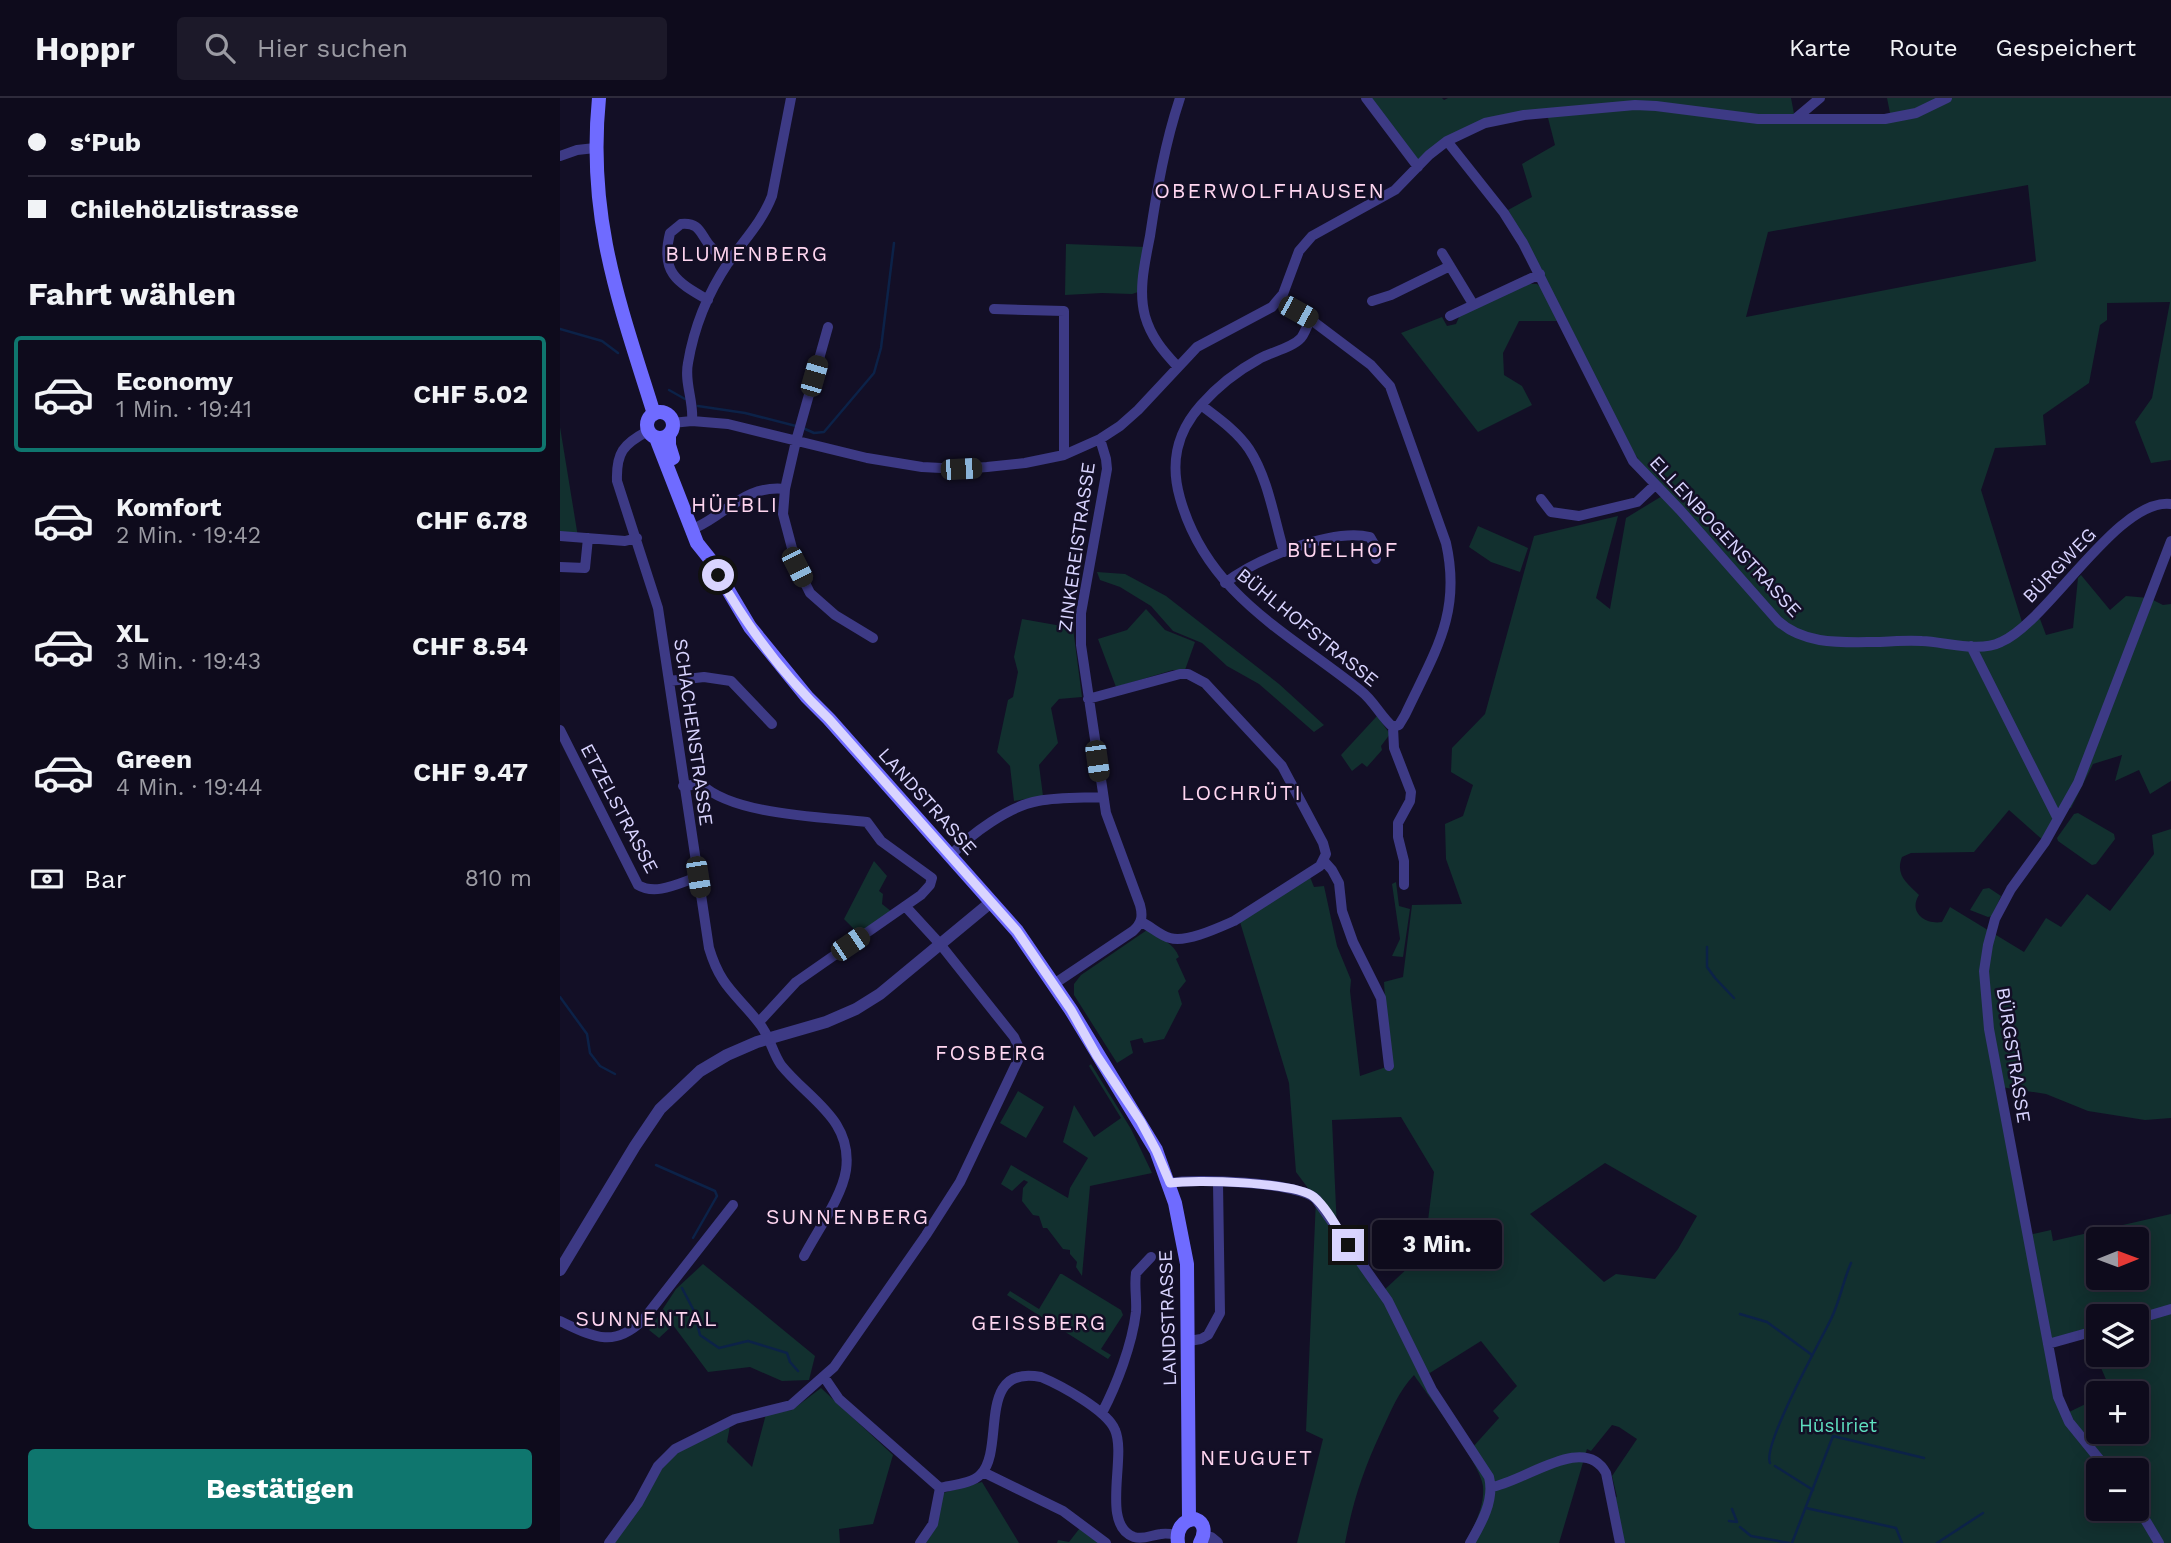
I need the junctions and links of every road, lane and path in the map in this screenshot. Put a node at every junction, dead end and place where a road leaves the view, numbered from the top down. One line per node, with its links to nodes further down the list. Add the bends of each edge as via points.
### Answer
1 (599, 98): 9 (main road)
2 (791, 98): 13 (street, via 772,196 761,221)
3 (1180, 98): 24 (street, via 1167,143 1142,284 1150,329)
4 (1366, 98): 11 (street)
5 (1820, 98): 7 (street)
6 (1947, 98): 7 (street, via 1916,113 1892,118)
7 (1795, 119): 8 (street, via 1635,105 1505,118)
8 (1447, 141): 11 (street); 15 (street, ELLENBOGENSTRASSE, via 1503,213)
9 (595, 148): 10 (street); 27 (main road, via 598,206 612,279)
10 (560, 156)
11 (1418, 167): 17 (street, via 1395,190 1312,236 1292,264)
12 (1442, 253): 14 (street)
13 (729, 262): 16 (street); 16 (street, via 711,248 697,226 681,224 670,233 667,251 674,278)
14 (1450, 266): 18 (street); 19 (street)
15 (1539, 274): 19 (street); 32 (street, ELLENBOGENSTRASSE, via 1633,461)
16 (708, 300): 26 (street, via 688,363)
17 (1279, 300): 22 (street); 24 (street, via 1205,342)
18 (1372, 301)
19 (1473, 304): 21 (street)
20 (994, 309): 31 (street, via 1064,311)
21 (1450, 316)
22 (1310, 318): 25 (street, BÜHLHOFSTRASSE, via 1301,338 1238,372); 51 (street, via 1371,365 1390,386 1451,565 1446,626 1405,715)
23 (828, 327): 29 (street)
24 (1177, 366): 30 (street, via 1138,410)
25 (1201, 405): 41 (street, via 1249,449 1261,472); 45 (street, BÜHLHOFSTRASSE, via 1180,436 1174,472 1189,527)
26 (692, 412): 28 (street); 29 (street, via 738,425)
27 (654, 414): 28 (main road, via 648,419); 28 (main road, via 666,414)
28 (661, 432): 36 (main road, LANDSTRASSE); 39 (street, SCHACHENSTRASSE, via 624,448 617,466 617,481); 42 (main road, LANDSTRASSE, via 691,530)
29 (798, 433): 31 (street, via 906,465 961,469); 33 (street)
30 (1100, 439): 31 (street); 49 (street, ZINKEREISTRASSE, via 1107,469 1080,620)
31 (1064, 455)
32 (1655, 485): 34 (street, via 1637,502 1579,516 1551,512); 47 (street, ELLENBOGENSTRASSE, via 1795,634 1823,640)
33 (785, 489): 36 (street, via 767,488 741,497); 46 (street, via 785,527 810,593)
34 (1541, 499)
35 (2171, 504): 47 (street, BÜRGWEG, via 2153,505 2126,523 2008,639 1990,646)
36 (697, 527): 42 (main road, LANDSTRASSE)
37 (560, 536): 38 (street)
38 (588, 538): 39 (street); 44 (street, via 585,568)
39 (637, 538): 48 (street, SCHACHENSTRASSE, via 658,608)
40 (2171, 541): 55 (street, BÜRGSTRASSE, via 2085,767)
41 (1284, 552): 43 (street, via 1365,536 1374,544); 45 (street)
42 (709, 558): 56 (main road, LANDSTRASSE, via 750,627 807,697)
43 (1376, 559)
44 (560, 567)
45 (1225, 583): 51 (street, BÜHLHOFSTRASSE, via 1253,610 1365,694)
46 (873, 638)
47 (1971, 646): 55 (street)
48 (669, 681): 50 (street, via 704,677 731,681); 53 (street, SCHACHENSTRASSE)
49 (1088, 699): 54 (street, ZINKEREISTRASSE); 57 (street, via 1180,674 1205,683 1282,766 1323,843)
50 (772, 724)
51 (1393, 727): 59 (street, via 1394,748 1411,792 1398,823)
52 (560, 730): 58 (street, ETZELSTRASSE, via 638,885 656,890)
53 (683, 786): 58 (street, SCHACHENSTRASSE); 61 (street, via 701,784 724,799 745,805 867,822 881,841 932,878)
54 (1103, 797): 56 (street, via 1024,805 1006,813); 62 (street, ZINKEREISTRASSE, via 1140,905)
55 (2058, 819): 79 (street, BÜRGSTRASSE, via 2000,909 1984,971 1989,1029)
56 (951, 855): 60 (main road, LANDSTRASSE)
57 (1324, 861): 62 (street, via 1234,921 1212,930 1173,939); 67 (street, via 1339,883 1342,911 1353,942 1381,998)
58 (698, 877): 65 (street, SCHACHENSTRASSE, via 709,948 719,973)
59 (1404, 885)
60 (990, 903): 63 (street); 64 (main road, LANDSTRASSE, via 1017,931)
61 (906, 907): 63 (street); 65 (street, via 796,982)
62 (1141, 922): 64 (street)
63 (940, 944): 66 (street, via 856,1009); 80 (street, via 1014,1037 1020,1055 956,1189)
64 (1054, 984): 68 (main road, LANDSTRASSE, via 1141,1122)
65 (759, 1022): 66 (street, SCHACHENSTRASSE)
66 (770, 1039): 71 (street, SCHACHENSTRASSE, via 782,1066 831,1114 845,1146 847,1167 842,1185); 73 (street, via 700,1071 660,1109)
67 (1389, 1066)
68 (1170, 1183): 69 (street); 78 (main road, LANDSTRASSE, via 1187,1264)
69 (1218, 1183): 78 (street, via 1220,1313 1208,1335); 84 (street, via 1286,1187 1316,1199 1388,1301 1424,1377 1480,1460)
70 (733, 1205): 76 (street, via 633,1330 602,1338)
71 (804, 1256)
72 (1151, 1257): 81 (street, via 1136,1273 1133,1327 1115,1389)
73 (560, 1270)
74 (2171, 1309): 75 (street)
75 (2149, 1315)
76 (560, 1321)
77 (2086, 1333): 79 (street)
78 (1189, 1341): 86 (main road, LANDSTRASSE)
79 (2048, 1344): 82 (street, BÜRGSTRASSE, via 2064,1414)
80 (824, 1377): 85 (street, via 839,1398); 91 (street, via 791,1405 730,1420 675,1449 658,1466)
81 (1102, 1413): 83 (street, via 1041,1377 1017,1378 997,1401); 88 (street, via 1116,1432 1117,1515)
82 (2098, 1458)
83 (983, 1472): 85 (street, via 973,1480); 93 (street, via 1063,1511)
84 (1491, 1487): 95 (street); 96 (street, via 1567,1458 1592,1459 1606,1473)
85 (940, 1488): 92 (street, via 933,1524)
86 (1189, 1519): 89 (main road); 90 (main road, via 1200,1521)
87 (2146, 1521): 97 (street)
88 (1128, 1539): 89 (street, via 1162,1534)
89 (1178, 1539)
90 (1201, 1539): 94 (street)
91 (609, 1543)
92 (920, 1543)
93 (1105, 1543)
94 (1217, 1543)
95 (1470, 1543)
96 (1620, 1543)
97 (2159, 1543)

